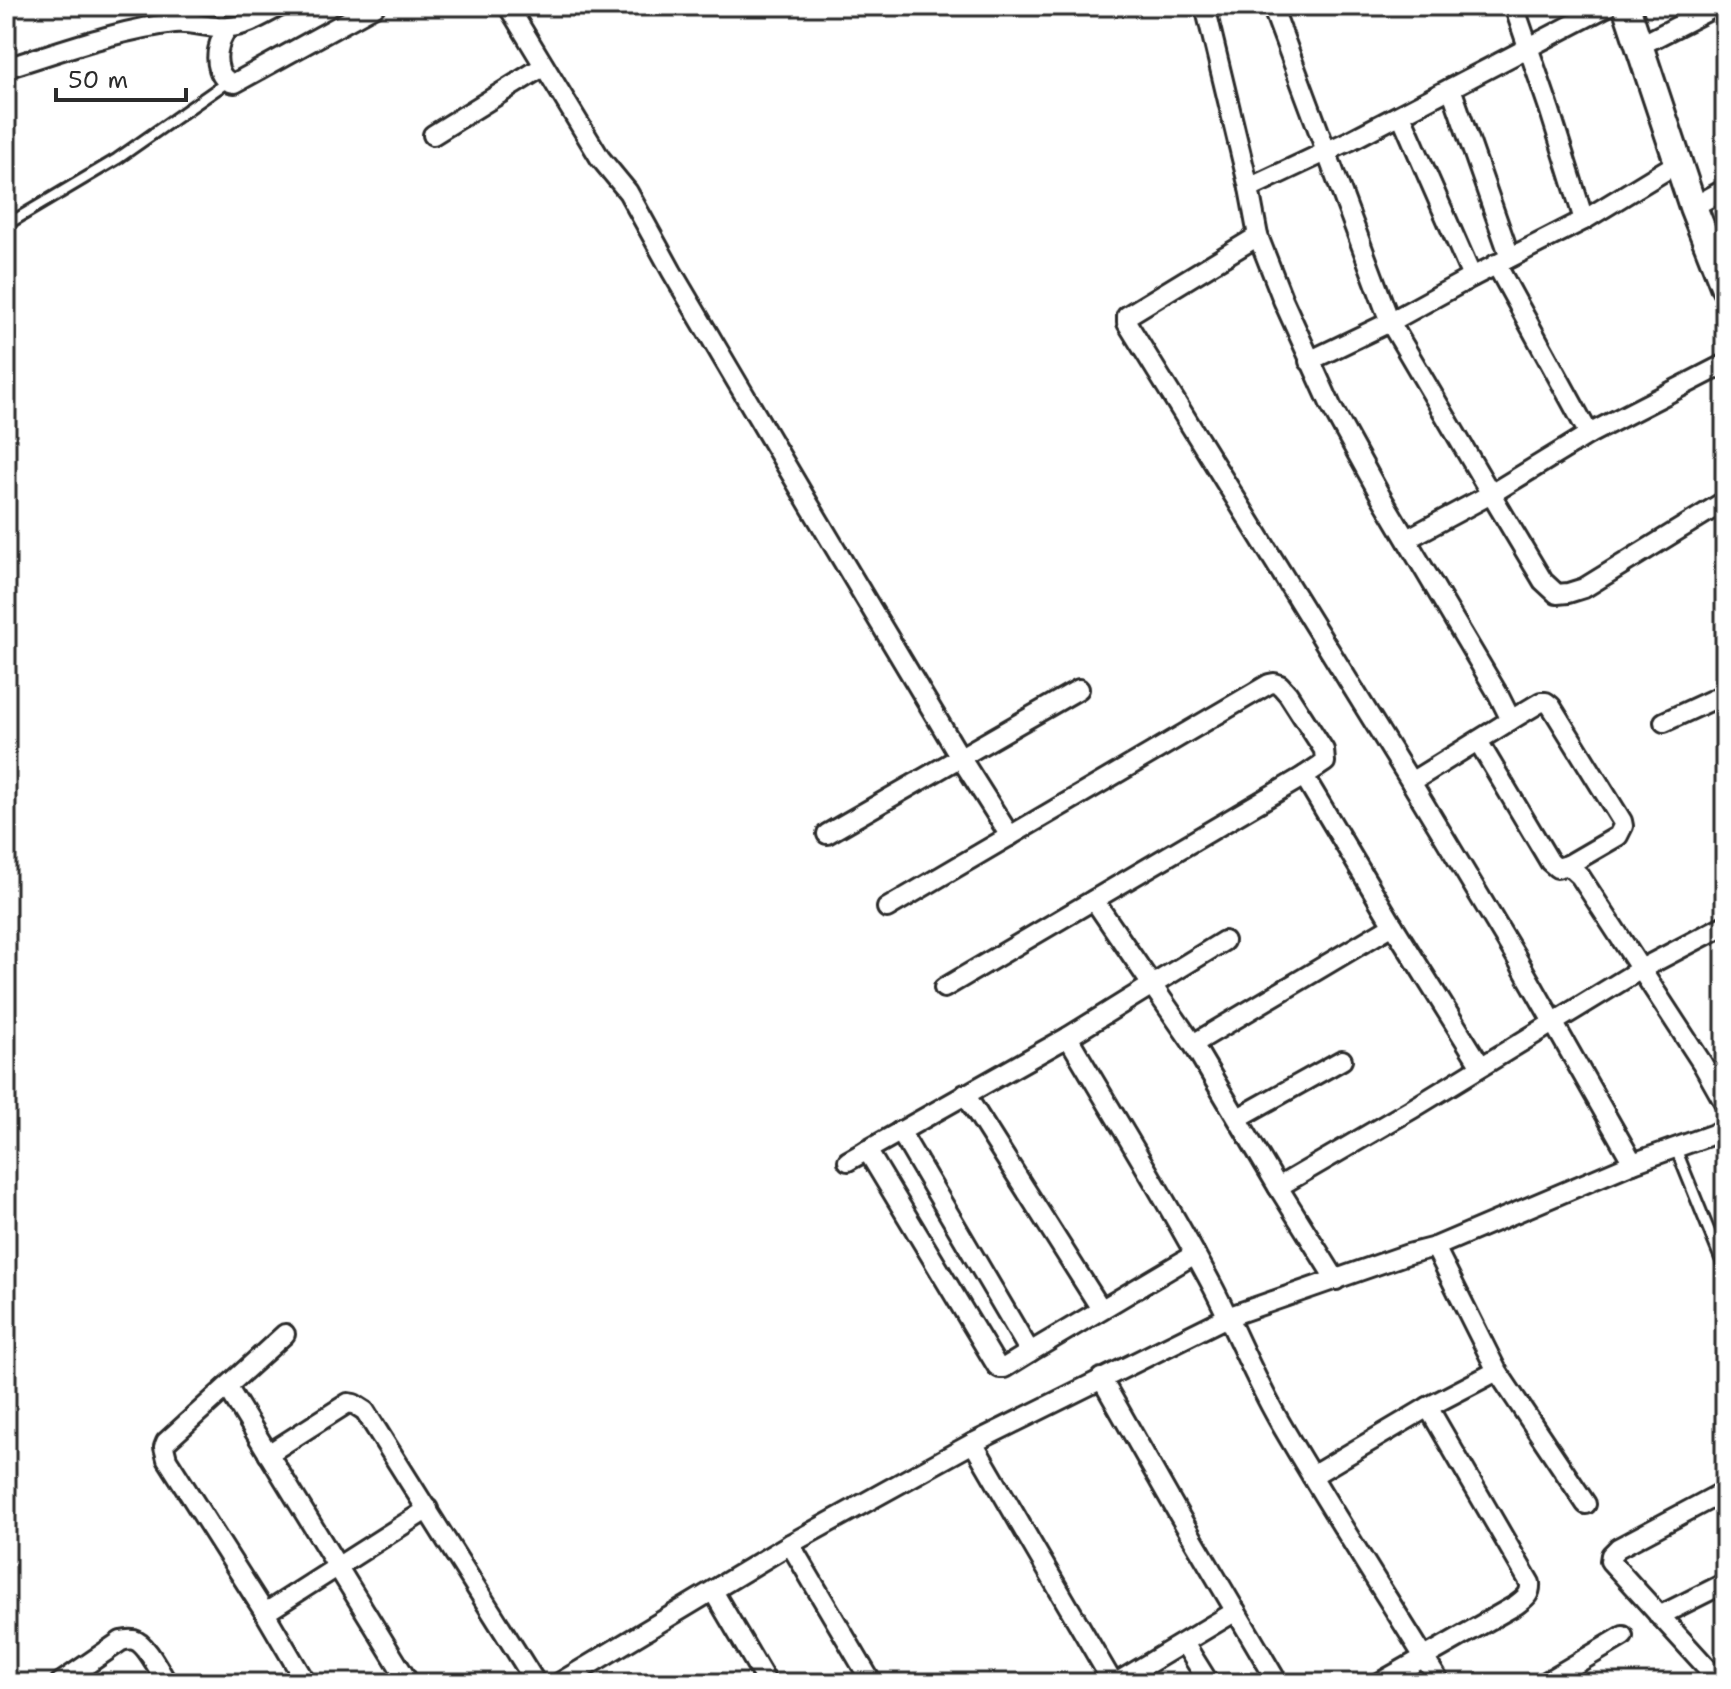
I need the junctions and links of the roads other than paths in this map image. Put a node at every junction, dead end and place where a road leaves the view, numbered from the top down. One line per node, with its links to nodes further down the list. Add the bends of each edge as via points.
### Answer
1 (281, 6): 10 (street)
2 (375, 6): 15 (street, via 235,83)
3 (508, 6): 13 (street)
4 (1205, 6): 21 (street)
5 (1272, 6): 19 (street)
6 (1514, 6): 12 (street)
7 (1608, 6): 12 (street)
8 (1626, 6): 11 (street)
9 (1717, 6): 11 (street)
10 (227, 28): 14 (street, via 186,22 127,31); 15 (street, via 217,62)
11 (1639, 46): 20 (street)
12 (1528, 48): 16 (street); 24 (street)
13 (544, 66): 18 (street); 42 (street, via 600,158 628,192)
14 (6, 68)
15 (227, 82): 25 (lane, via 117,159)
16 (1451, 88): 17 (street); 27 (street)
17 (1401, 115): 19 (street); 28 (street)
18 (433, 135)
19 (1326, 152): 21 (street); 30 (street)
20 (1679, 162): 23 (street); 24 (street)
21 (1249, 188): 26 (street)
22 (1725, 189): 23 (street)
23 (1693, 207): 29 (street)
24 (1584, 220): 27 (street)
25 (6, 225)
26 (1258, 236): 31 (street); 44 (street, via 1130,314 1127,323)
27 (1503, 260): 28 (street); 33 (street)
28 (1472, 277): 30 (street)
29 (1725, 288)
30 (1390, 322): 31 (street); 34 (street)
31 (1309, 361): 36 (street)
32 (1725, 364): 33 (street)
33 (1589, 434): 34 (street)
34 (1491, 494): 35 (street, via 1543,581 1557,594 1584,588); 36 (street)
35 (1725, 501)
36 (1407, 539): 39 (street)
37 (1079, 689): 42 (street)
38 (1725, 694): 40 (street)
39 (1511, 720): 41 (street); 47 (street, via 1541,702 1551,706 1622,821 1618,836)
40 (1664, 722)
41 (1478, 741): 44 (street); 47 (street, via 1550,862 1557,868)
42 (960, 757): 45 (street); 46 (street)
43 (1304, 776): 46 (street, via 1325,762 1324,750 1288,694 1280,685 1269,684); 48 (street); 50 (street)
44 (1411, 782): 56 (street)
45 (827, 834)
46 (1010, 836): 49 (street)
47 (1568, 865): 53 (street)
48 (1094, 900): 54 (street); 55 (street)
49 (887, 908)
50 (1393, 925): 58 (street); 60 (street)
51 (1725, 925): 53 (street)
52 (1224, 941): 54 (street)
53 (1641, 969): 56 (street); 62 (street)
54 (1152, 985): 57 (street); 58 (street)
55 (944, 988)
56 (1554, 1022): 60 (street); 69 (street)
57 (1068, 1037): 61 (street); 72 (street)
58 (1193, 1044): 63 (street)
59 (1342, 1060): 63 (street)
60 (1481, 1066): 70 (street)
61 (965, 1094): 65 (street); 75 (street)
62 (1725, 1104)
63 (1238, 1118): 70 (street)
64 (1725, 1130): 66 (street)
65 (900, 1131): 67 (street); 78 (street)
66 (1675, 1147): 69 (street); 73 (lane)
67 (867, 1150): 68 (street); 78 (street, via 997,1366 1004,1368)
68 (848, 1161)
69 (1633, 1163): 71 (street)
70 (1278, 1187): 74 (street)
71 (1435, 1247): 74 (street); 79 (street)
72 (1195, 1254): 75 (street); 76 (street)
73 (1725, 1270)
74 (1336, 1280): 76 (street)
75 (1101, 1309): 78 (street)
76 (1227, 1317): 80 (street); 85 (street)
77 (285, 1334): 81 (street)
78 (1030, 1352)
79 (1497, 1371): 82 (street); 87 (street)
80 (1101, 1378): 83 (street); 93 (street)
81 (228, 1388): 84 (street); 94 (street, via 166,1442 164,1450)
82 (1428, 1407): 85 (street); 98 (street, via 1530,1591 1516,1605)
83 (973, 1443): 89 (street); 107 (street)
84 (268, 1454): 88 (street, via 354,1404 365,1411); 90 (street)
85 (1312, 1476): 98 (street)
86 (1725, 1491): 95 (street, via 1611,1555 1613,1566)
87 (1586, 1504)
88 (428, 1509): 90 (street); 103 (street)
89 (790, 1544): 92 (street); 106 (street)
90 (338, 1567): 94 (street); 102 (street)
91 (1725, 1583): 95 (street)
92 (713, 1591): 104 (street); 105 (street)
93 (1236, 1611): 97 (street); 109 (street)
94 (265, 1613): 101 (street)
95 (1659, 1616): 113 (street)
96 (1623, 1636): 112 (street)
97 (1184, 1643): 107 (street); 108 (street)
98 (1425, 1658): 110 (street); 111 (street)
99 (60, 1683): 100 (street, via 131,1639 146,1649)
100 (167, 1683)
101 (306, 1683)
102 (409, 1683)
103 (536, 1683)
104 (559, 1683)
105 (767, 1683)
106 (872, 1683)
107 (1114, 1683)
108 (1209, 1683)
109 (1278, 1683)
110 (1379, 1683)
111 (1440, 1683)
112 (1544, 1683)
113 (1721, 1683)

